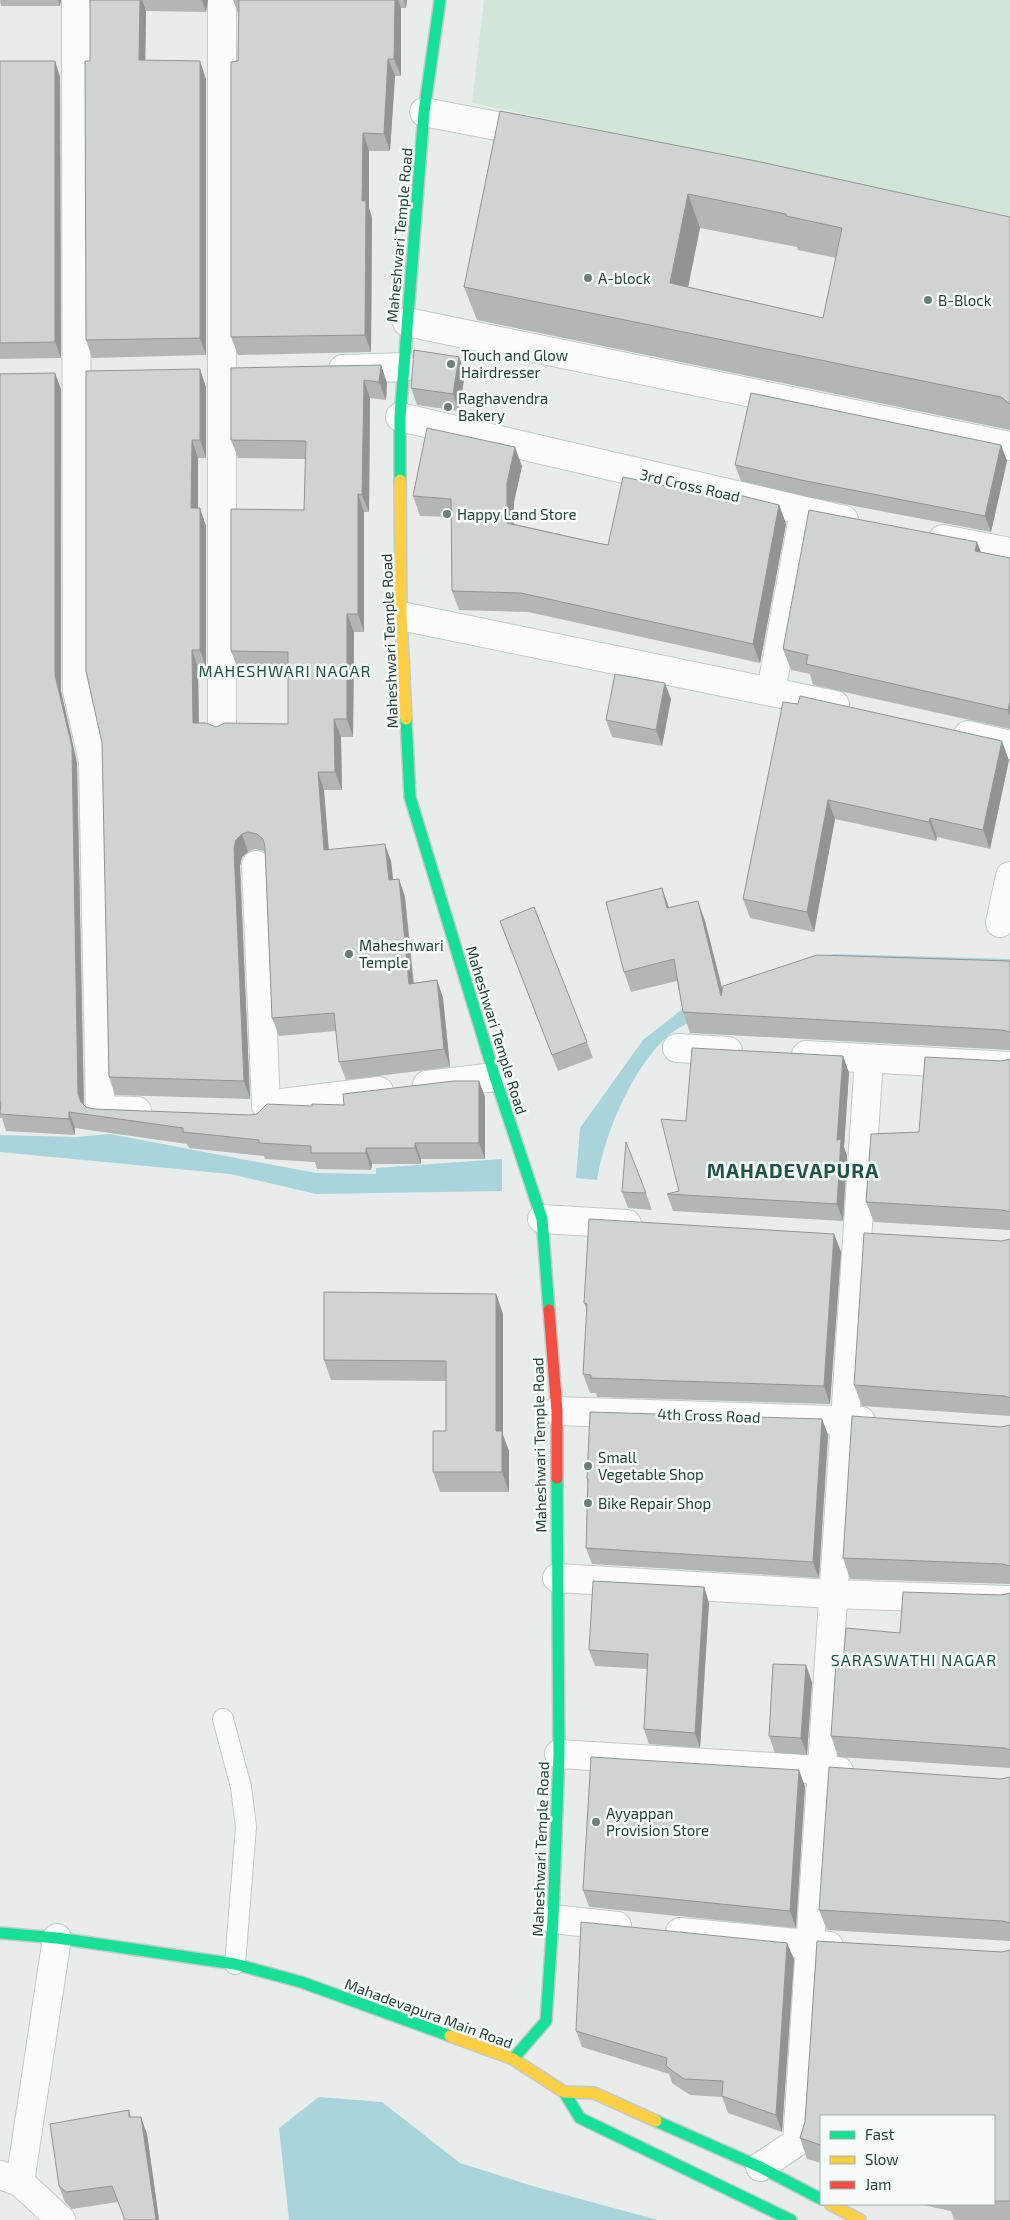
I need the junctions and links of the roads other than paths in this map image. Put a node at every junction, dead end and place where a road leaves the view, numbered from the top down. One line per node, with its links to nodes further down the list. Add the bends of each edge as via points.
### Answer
1 (76, 0): 13 (street)
2 (222, 0): 10 (street)
3 (440, 0): 4 (street, Maheshwari Temple Road)
4 (424, 112): 5 (street); 6 (street, Maheshwari Temple Road)
5 (553, 137)
6 (407, 322): 7 (street, Maheshwari Temple Road); 16 (street)
7 (404, 367): 8 (street); 15 (street, Maheshwari Temple Road)
8 (318, 369)
9 (251, 370): 10 (street)
10 (223, 371): 11 (street); 24 (street)
11 (193, 372)
12 (48, 374): 13 (street)
13 (76, 374): 14 (street); 36 (street, via 77,691 94,761 100,1110)
14 (106, 374)
15 (400, 417): 17 (street, 3rd Cross Road); 21 (street, Maheshwari Temple Road)
16 (1010, 446)
17 (804, 512): 18 (street, 3rd Cross Road); 22 (street)
18 (872, 525)
19 (920, 535): 20 (street)
20 (1010, 552)
21 (401, 616): 22 (street); 35 (street, Maheshwari Temple Road, via 410,797)
22 (771, 691): 23 (street)
23 (857, 710)
24 (222, 729)
25 (943, 730): 26 (street)
26 (1010, 745)
27 (256, 865): 35 (street, via 256,1110)
28 (1010, 876): 29 (street)
29 (1000, 923)
30 (677, 1048): 31 (street)
31 (754, 1052)
32 (783, 1054): 33 (street)
33 (869, 1059): 34 (street); 40 (street)
34 (1010, 1066)
35 (495, 1077): 37 (street, Maheshwari Temple Road)
36 (158, 1112)
37 (542, 1219): 38 (street); 42 (street, Maheshwari Temple Road)
38 (650, 1225)
39 (828, 1235): 40 (street)
40 (857, 1237): 41 (street); 43 (street)
41 (886, 1239)
42 (557, 1411): 43 (street, 4th Cross Road); 45 (street, Maheshwari Temple Road)
43 (845, 1420): 44 (street, 4th Cross Road); 46 (street)
44 (884, 1423)
45 (557, 1578): 46 (street); 49 (street, Maheshwari Temple Road)
46 (832, 1594): 47 (street); 50 (street)
47 (1010, 1600)
48 (223, 1719): 57 (lane, via 241,1787 246,1827)
49 (559, 1754): 50 (street); 52 (street, Maheshwari Temple Road)
50 (822, 1770): 51 (street); 55 (street)
51 (861, 1773)
52 (553, 1919): 55 (street); 58 (street, Maheshwari Temple Road, via 546,2021)
53 (0, 1934): 54 (street, Mahadevapura Main Road)
54 (57, 1938): 57 (street, Mahadevapura Main Road); 61 (street)
55 (810, 1944): 56 (street); 60 (street, via 797,2142)
56 (858, 1948)
57 (234, 1964): 58 (street, Mahadevapura Main Road, via 301,1982)
58 (513, 2059): 59 (street, Mahadevapura Main Road)
59 (564, 2092): 60 (street, via 594,2093); 65 (street, via 580,2118)
60 (760, 2167): 62 (street)
61 (10, 2179): 64 (street)
62 (820, 2198)
63 (832, 2205): 66 (street)
64 (61, 2220)
65 (791, 2220)
66 (860, 2220)

